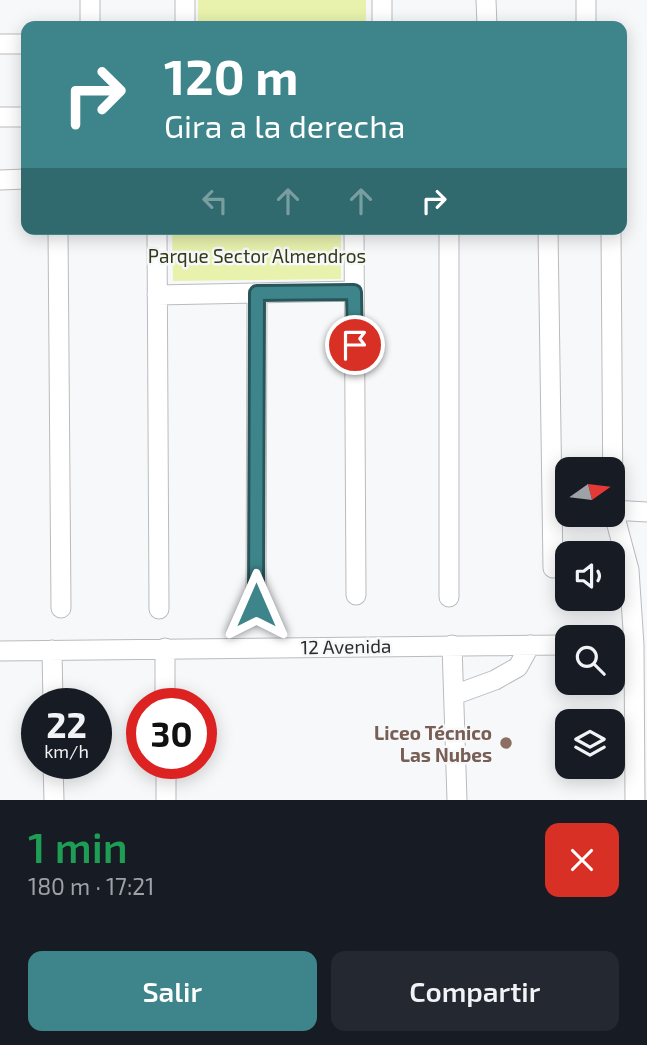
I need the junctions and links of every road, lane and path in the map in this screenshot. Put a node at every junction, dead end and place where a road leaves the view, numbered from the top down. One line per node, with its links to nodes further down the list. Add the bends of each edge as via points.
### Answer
1 (90, 0): 6 (street)
2 (185, 0): 7 (street)
3 (382, 0): 8 (street)
4 (486, 0): 9 (street)
5 (586, 0): 10 (street)
6 (90, 21)
7 (185, 21)
8 (382, 21)
9 (487, 21)
10 (586, 21)
11 (0, 44): 12 (street)
12 (21, 44)
13 (0, 117): 14 (street)
14 (21, 117)
15 (21, 179): 16 (street)
16 (0, 180)
17 (58, 235): 34 (street)
18 (157, 235): 25 (street)
19 (354, 235): 23 (street)
20 (449, 235): 32 (street)
21 (548, 235): 30 (street)
22 (611, 235): 26 (street)
23 (354, 292): 24 (street); 31 (street)
24 (257, 293): 25 (street); 33 (street)
25 (158, 295): 35 (street)
26 (613, 457)
27 (625, 511): 28 (street)
28 (647, 512)
29 (618, 527): 40 (street, via 629,570)
30 (553, 568)
31 (356, 595)
32 (449, 597)
33 (256, 605)
34 (61, 608)
35 (159, 609)
36 (452, 645): 37 (street, 12 Avenida); 41 (street, 12 Avenida); 46 (street)
37 (530, 645): 38 (street, 12 Avenida); 46 (street, via 518,667)
38 (555, 645)
39 (625, 645): 40 (street)
40 (634, 645): 47 (street)
41 (164, 648): 42 (street, 12 Avenida); 45 (street)
42 (52, 650): 43 (street, 12 Avenida); 44 (street)
43 (0, 651)
44 (53, 688)
45 (165, 688)
46 (454, 695): 52 (street)
47 (641, 721): 53 (street)
48 (53, 779): 50 (street)
49 (166, 779): 51 (street)
50 (54, 800)
51 (166, 800)
52 (457, 800)
53 (635, 800)

